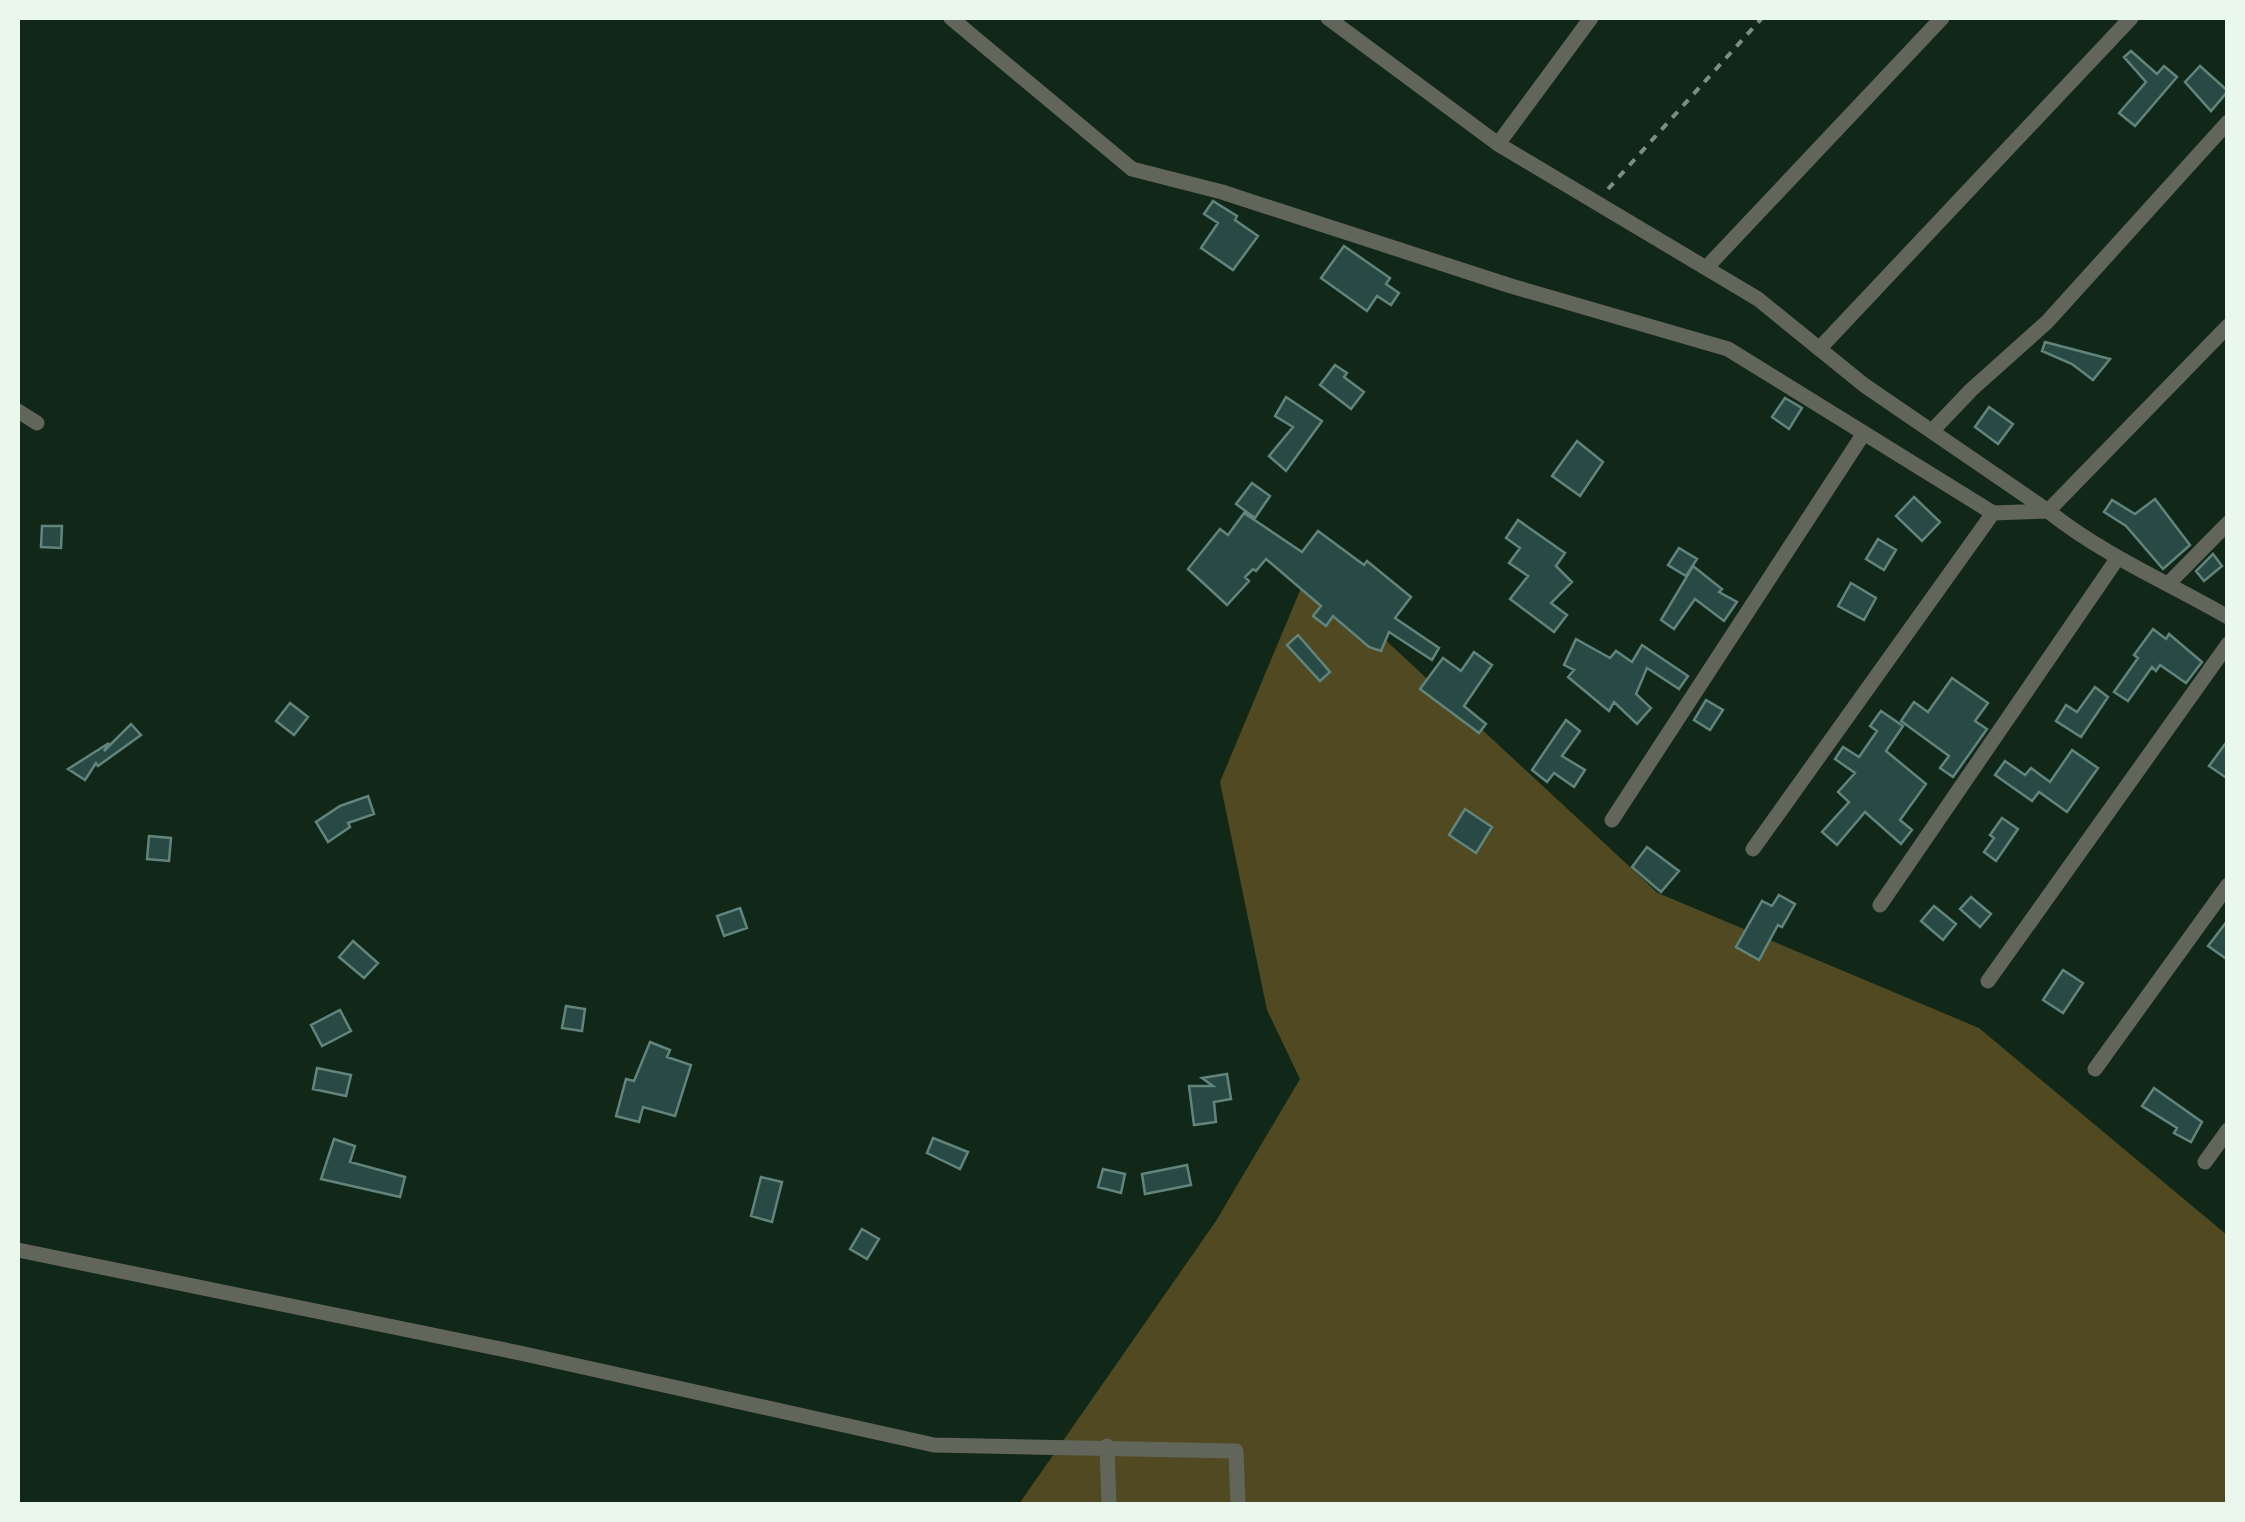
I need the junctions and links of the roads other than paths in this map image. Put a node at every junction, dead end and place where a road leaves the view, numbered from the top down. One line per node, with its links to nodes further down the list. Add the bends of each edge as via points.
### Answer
1 (951, 18): 14 (street, via 1132,169 1728,350)
2 (1328, 18): 7 (street)
3 (1591, 18): 7 (street)
4 (1942, 18): 8 (street)
5 (2131, 18): 10 (street)
6 (2228, 122): 13 (street, via 2047,322)
7 (1498, 144): 8 (street)
8 (1706, 268): 10 (street, via 1758,299)
9 (2228, 326): 15 (street)
10 (1819, 349): 13 (street)
11 (18, 411): 12 (street)
12 (38, 423)
13 (1932, 431): 15 (street)
14 (1864, 433): 16 (street); 22 (street)
15 (2048, 511): 16 (street); 18 (street)
16 (1993, 513): 23 (street)
17 (2228, 523): 19 (street)
18 (2116, 559): 19 (street); 25 (street)
19 (2170, 583): 20 (street)
20 (2228, 617)
21 (2228, 644): 26 (street)
22 (1612, 820)
23 (1753, 849)
24 (2228, 885): 27 (street)
25 (1880, 905)
26 (1988, 981)
27 (2094, 1069)
28 (2228, 1130): 29 (street)
29 (2205, 1162)
30 (18, 1250): 31 (street, via 934,1445)
31 (1107, 1446): 32 (street); 33 (street, via 1236,1451)
32 (1109, 1504)
33 (1238, 1504)

